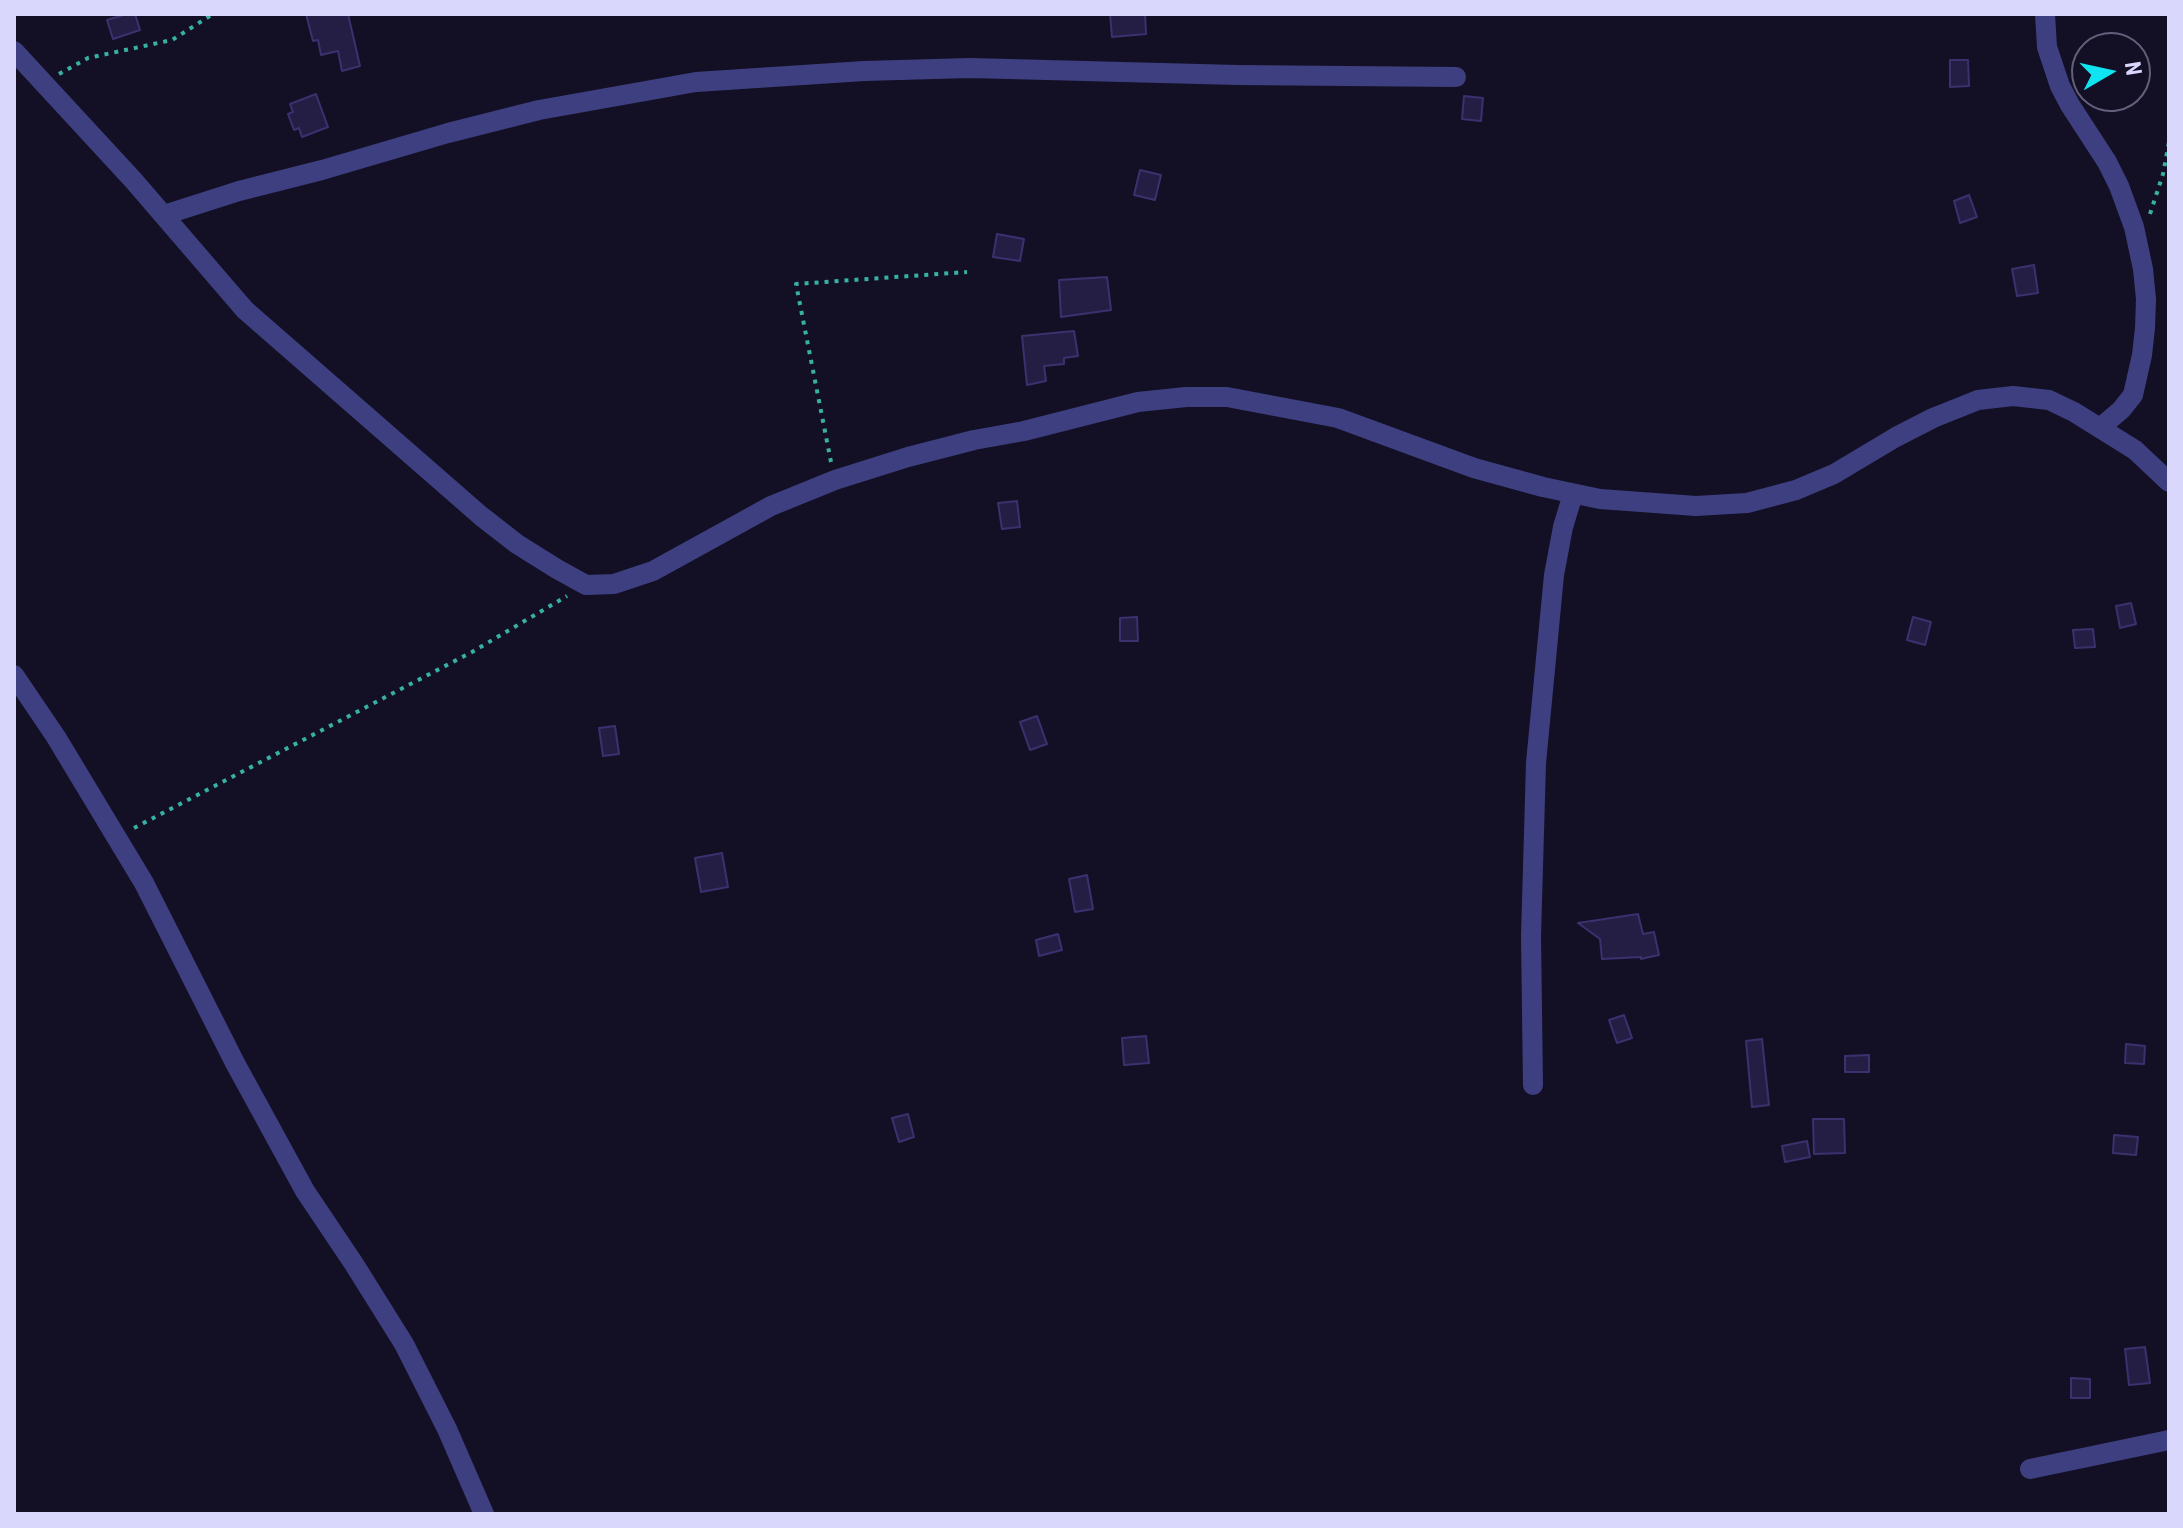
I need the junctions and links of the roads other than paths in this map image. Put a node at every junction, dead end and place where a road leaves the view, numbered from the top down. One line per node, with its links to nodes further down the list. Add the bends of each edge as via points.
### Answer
1 (2045, 14): 5 (street, via 2047,47 2060,86 2119,186 2139,246 2146,299 2139,369 2133,395)
2 (14, 51): 4 (street)
3 (1456, 77): 4 (street, via 970,68 696,82 539,110)
4 (164, 215): 7 (street, via 245,310 289,350 481,516 586,585 614,584 653,571 771,506 835,480 1138,402 1186,397 1227,397 1338,418 1474,468)
5 (2101, 427): 6 (street); 7 (street, via 2049,400 1978,400 1896,437 1834,474 1747,503 1661,505)
6 (2169, 482)
7 (1573, 494): 9 (street, via 1554,575 1536,763)
8 (14, 675): 12 (street, via 144,883 305,1191 404,1344)
9 (1533, 1085)
10 (2169, 1440): 11 (street)
11 (2030, 1469)
12 (484, 1514)

